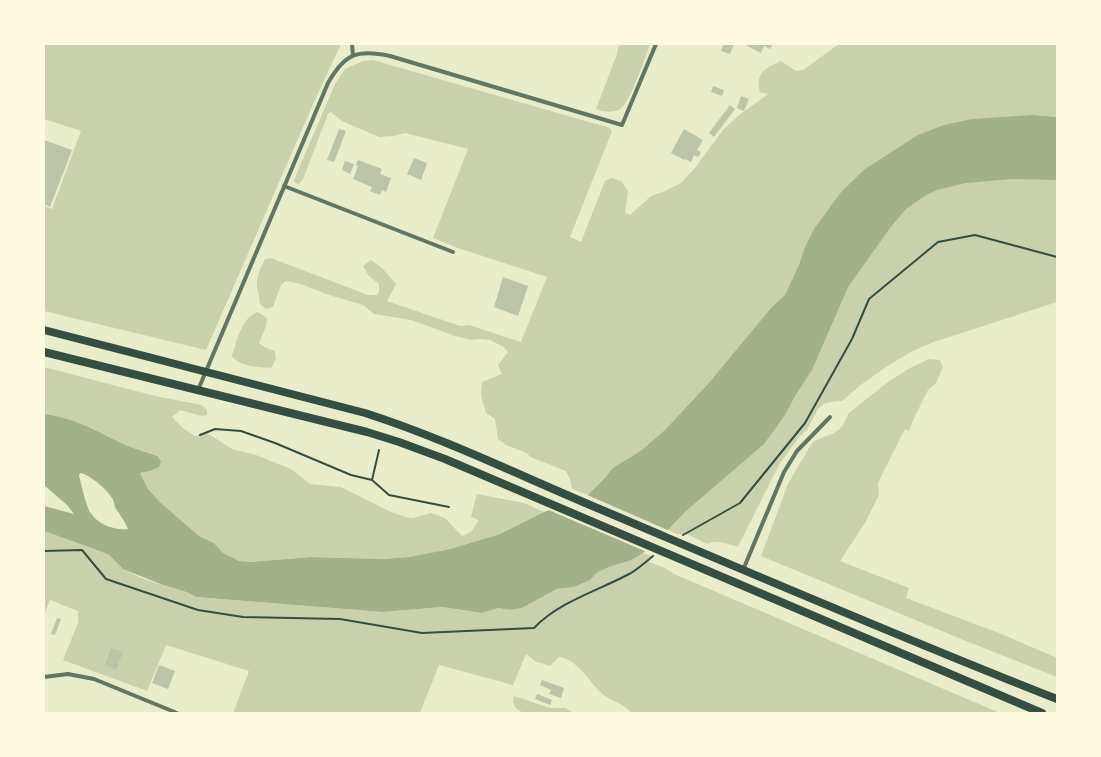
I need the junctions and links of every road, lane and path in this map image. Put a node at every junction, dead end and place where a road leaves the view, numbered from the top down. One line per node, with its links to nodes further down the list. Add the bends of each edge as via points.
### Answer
1 (352, 44): 3 (street)
2 (656, 44): 3 (street, via 622,125 390,56 369,52)
3 (353, 56): 4 (street, via 334,72 328,83)
4 (284, 186): 5 (street); 9 (street)
5 (452, 252)
6 (1057, 257): 16 (path, via 975,235 938,242 870,299 852,339 805,423 740,503)
7 (44, 330): 9 (highway)
8 (44, 352): 10 (highway)
9 (206, 371): 10 (street); 19 (highway, via 374,416 430,437)
10 (198, 391): 23 (highway, via 367,432 433,454)
11 (830, 417): 19 (street, via 797,451 784,472)
12 (200, 434): 14 (path, via 216,429 241,431 352,475)
13 (379, 450): 14 (path)
14 (372, 480): 15 (path, via 390,495)
15 (448, 507)
16 (682, 535)
17 (44, 551): 18 (path, via 82,550 106,579 198,610 243,617 340,619 422,633 534,628 544,618 631,572)
18 (657, 554)
19 (743, 570): 21 (highway)
20 (44, 677): 22 (street, via 68,674 94,679)
21 (1057, 700)
22 (177, 713)
23 (1042, 713)

